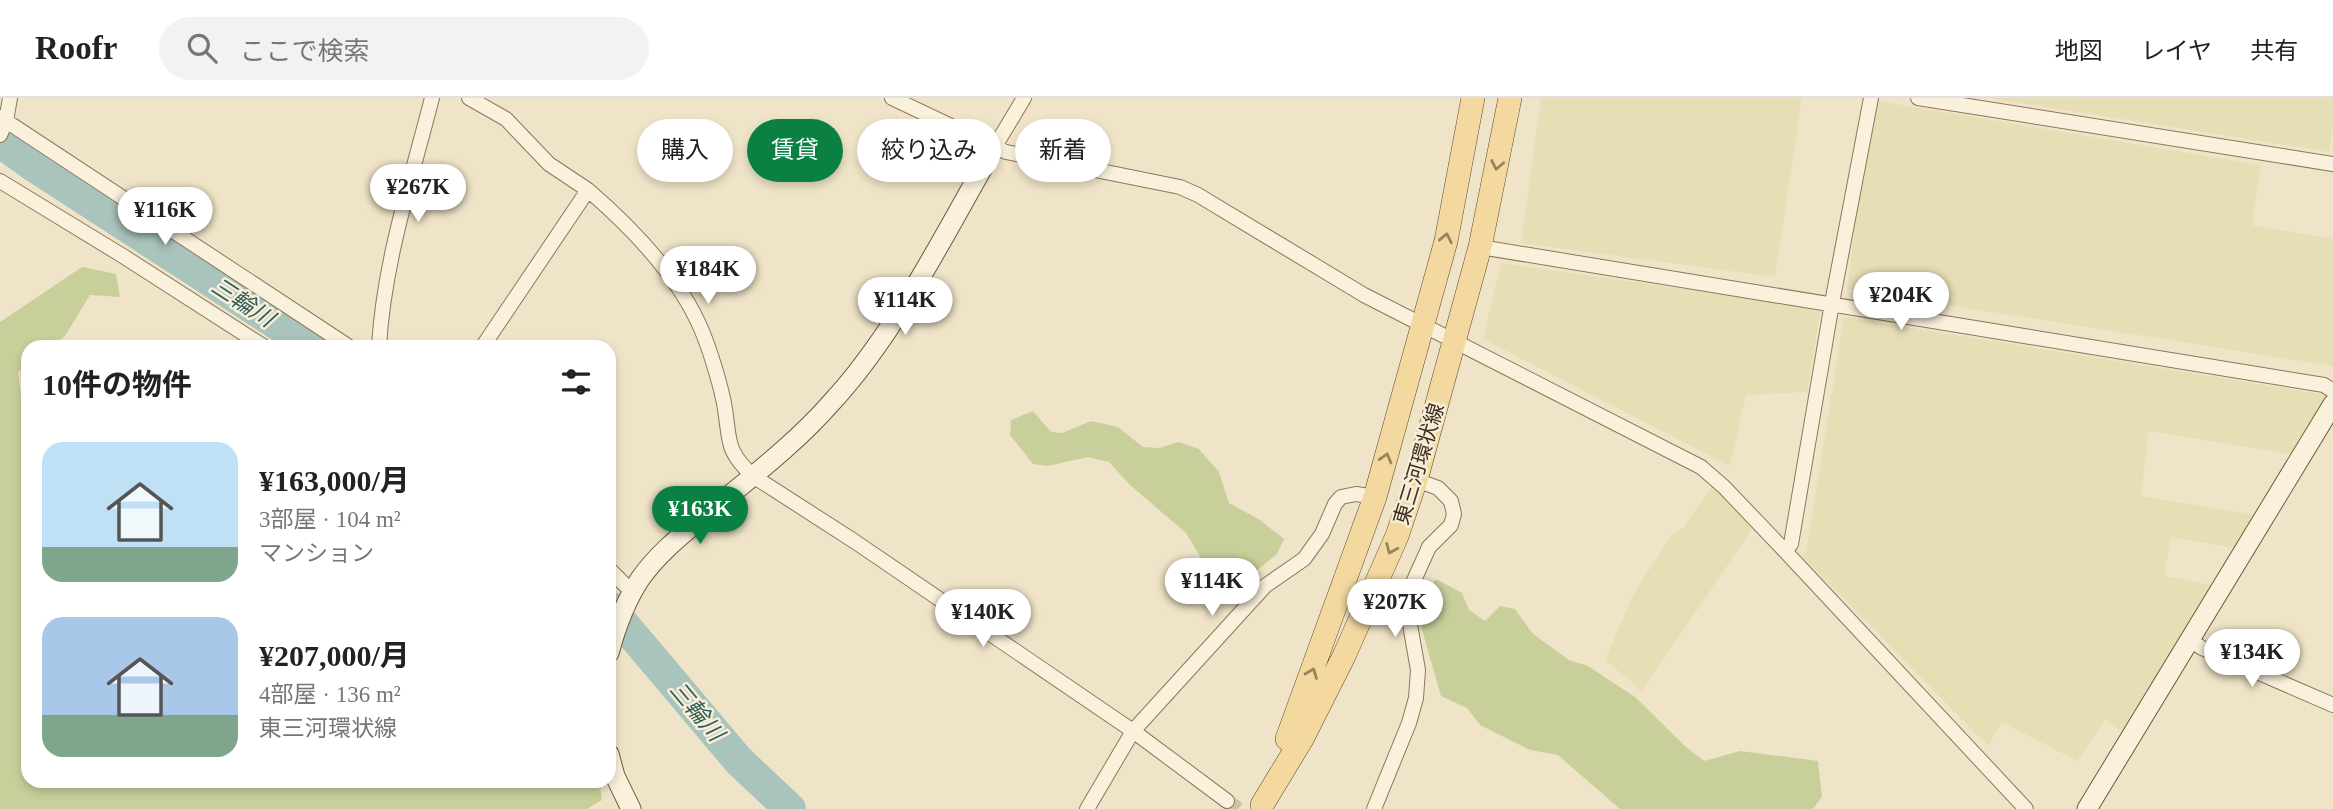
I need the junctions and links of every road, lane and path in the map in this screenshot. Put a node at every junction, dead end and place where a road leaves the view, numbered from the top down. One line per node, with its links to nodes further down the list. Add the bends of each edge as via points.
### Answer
1 (10, 98): 11 (street)
2 (432, 98): 23 (street, via 388,274)
3 (469, 98): 17 (street, via 506,119 549,164)
4 (892, 98): 10 (street)
5 (1024, 98): 12 (street)
6 (1473, 98): 20 (main road, 東三河環状線, one-way to 6, via 1446,241)
7 (1510, 98): 18 (main road, 東三河環状線, one-way to 18)
8 (1871, 98): 19 (street)
9 (1918, 98): 14 (street)
10 (935, 119)
11 (2, 126): 22 (street)
12 (1001, 136)
13 (1001, 150): 20 (street, via 1180,187 1364,295)
14 (2333, 164)
15 (0, 181): 21 (street)
16 (974, 182): 28 (street, via 906,299 852,379 821,414)
17 (588, 190): 24 (street); 28 (street, via 622,220 671,277 702,331 725,408 727,435 734,455)
18 (1480, 247): 19 (street); 25 (main road, 東三河環状線)
19 (1832, 303): 26 (street, via 2324,385); 31 (street, via 1791,544)
20 (1424, 324): 25 (street); 30 (main road, 東三河環状線, one-way to 20)
21 (254, 340)
22 (339, 340)
23 (379, 340)
24 (488, 340)
25 (1455, 341): 29 (main road, 東三河環状線); 31 (street, via 1701,467)
26 (2333, 391)
27 (2333, 404): 35 (street)
28 (752, 476): 33 (street, via 665,549); 37 (street)
29 (1416, 480): 40 (main road, 東三河環状線, one-way to 40, via 1397,536 1344,656); 43 (street, via 1438,488 1451,501 1454,514 1451,525 1429,547 1411,587 1416,698)
30 (1375, 497): 37 (street, via 1340,497 1304,559 1265,586); 40 (main road, 東三河環状線, one-way to 30)
31 (1785, 551): 44 (street)
32 (616, 578): 33 (street)
33 (631, 597): 34 (street)
34 (616, 629)
35 (2190, 640): 36 (street); 45 (street)
36 (2333, 705)
37 (1133, 731): 39 (street); 42 (street)
38 (616, 778): 41 (street)
39 (1227, 801)
40 (1262, 807)
41 (631, 809)
42 (1087, 809)
43 (1374, 809)
44 (2026, 809)
45 (2087, 809)

